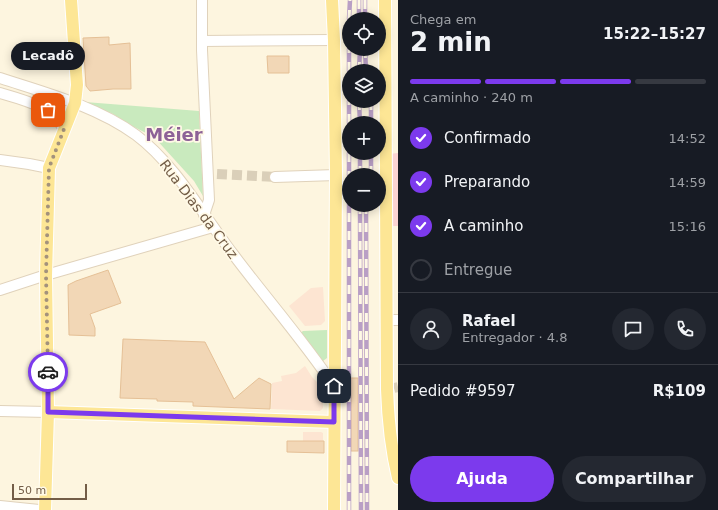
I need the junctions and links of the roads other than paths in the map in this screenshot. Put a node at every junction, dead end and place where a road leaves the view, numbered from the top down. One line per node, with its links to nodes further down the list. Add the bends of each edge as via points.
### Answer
1 (71, 0): 9 (main road, via 77,85)
2 (202, 0): 6 (street)
3 (332, 0): 5 (main road)
4 (385, 0): 19 (main road)
5 (334, 40): 6 (street); 13 (main road)
6 (202, 41): 15 (street, via 213,174)
7 (0, 78): 9 (street, Rua Dias da Cruz)
8 (0, 93): 10 (street, via 48,110)
9 (75, 103): 10 (main road); 15 (street, Rua Dias da Cruz, via 122,126 153,149)
10 (64, 129): 12 (main road)
11 (0, 160): 12 (street)
12 (49, 168): 17 (main road)
13 (336, 176): 14 (street); 20 (main road)
14 (275, 177)
15 (204, 215): 16 (street, Rua Dias da Cruz)
16 (213, 227): 17 (street); 20 (street, Rua Dias da Cruz)
17 (46, 275): 18 (street); 22 (main road)
18 (0, 290)
19 (392, 320): 24 (main road, via 387,382 389,427)
20 (334, 386): 23 (main road)
21 (0, 411): 22 (street)
22 (48, 412): 23 (main road); 28 (main road)
23 (334, 422): 29 (main road)
24 (398, 478)
25 (0, 506): 26 (street)
26 (12, 509): 27 (street)
27 (39, 510)
28 (45, 510)
29 (334, 510)

